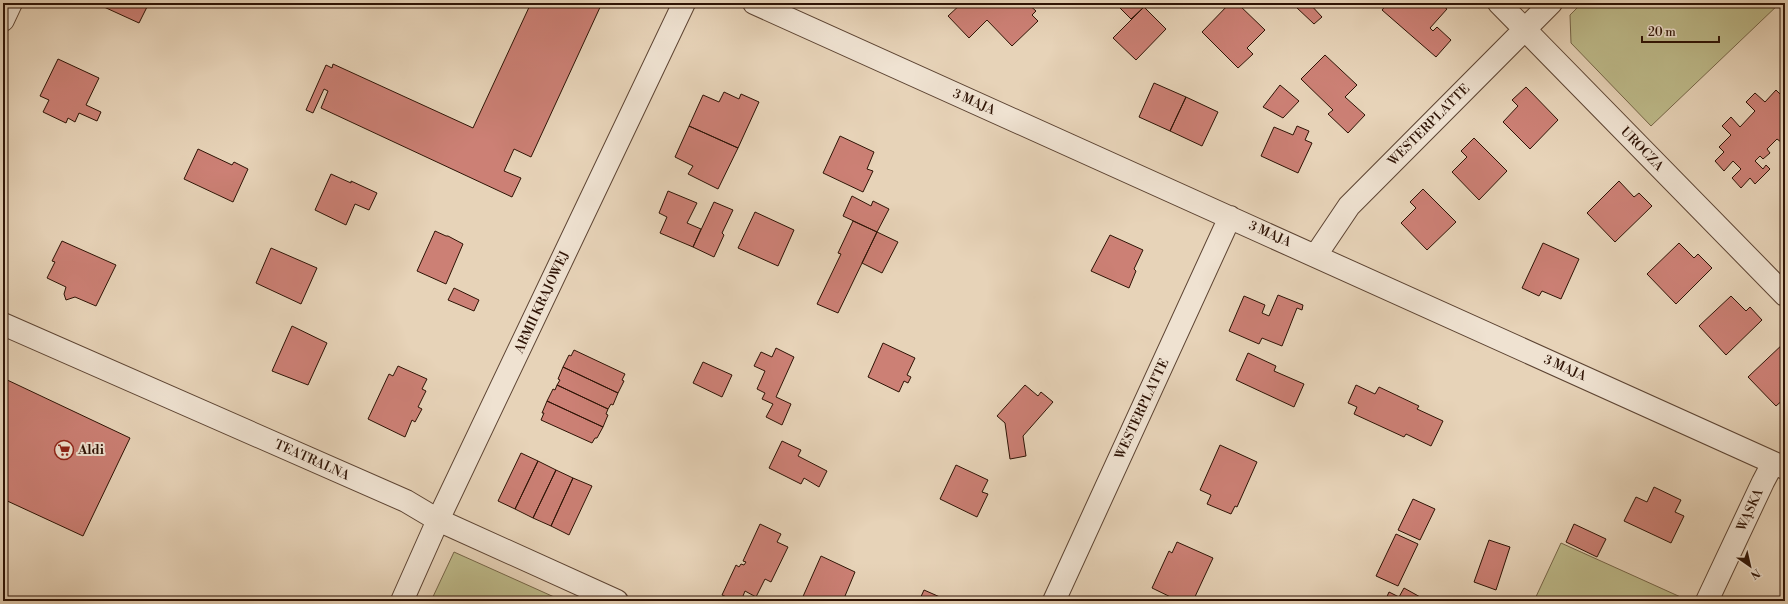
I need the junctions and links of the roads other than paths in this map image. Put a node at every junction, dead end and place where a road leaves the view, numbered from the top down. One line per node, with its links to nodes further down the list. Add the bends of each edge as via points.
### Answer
1 (11, 3): 6 (street)
2 (684, 3): 13 (street, ARMII KRAJOWEJ)
3 (754, 3): 8 (street, 3 MAJA)
4 (1499, 3): 7 (street, UROCZA)
5 (1551, 3): 7 (street, WESTERPLATTE)
6 (3, 20)
7 (1524, 29): 9 (street, WESTERPLATTE, via 1349,206); 10 (street, UROCZA)
8 (1230, 217): 9 (street, 3 MAJA); 16 (street, WESTERPLATTE)
9 (1316, 255): 12 (street, 3 MAJA)
10 (1785, 295)
11 (3, 324): 13 (street, TEATRALNA, via 406,501)
12 (1779, 465): 17 (street, WĄSKA)
13 (438, 520): 14 (street, ARMII KRAJOWEJ); 15 (street, TEATRALNA)
14 (402, 601)
15 (617, 601)
16 (1054, 601)
17 (1707, 601)

